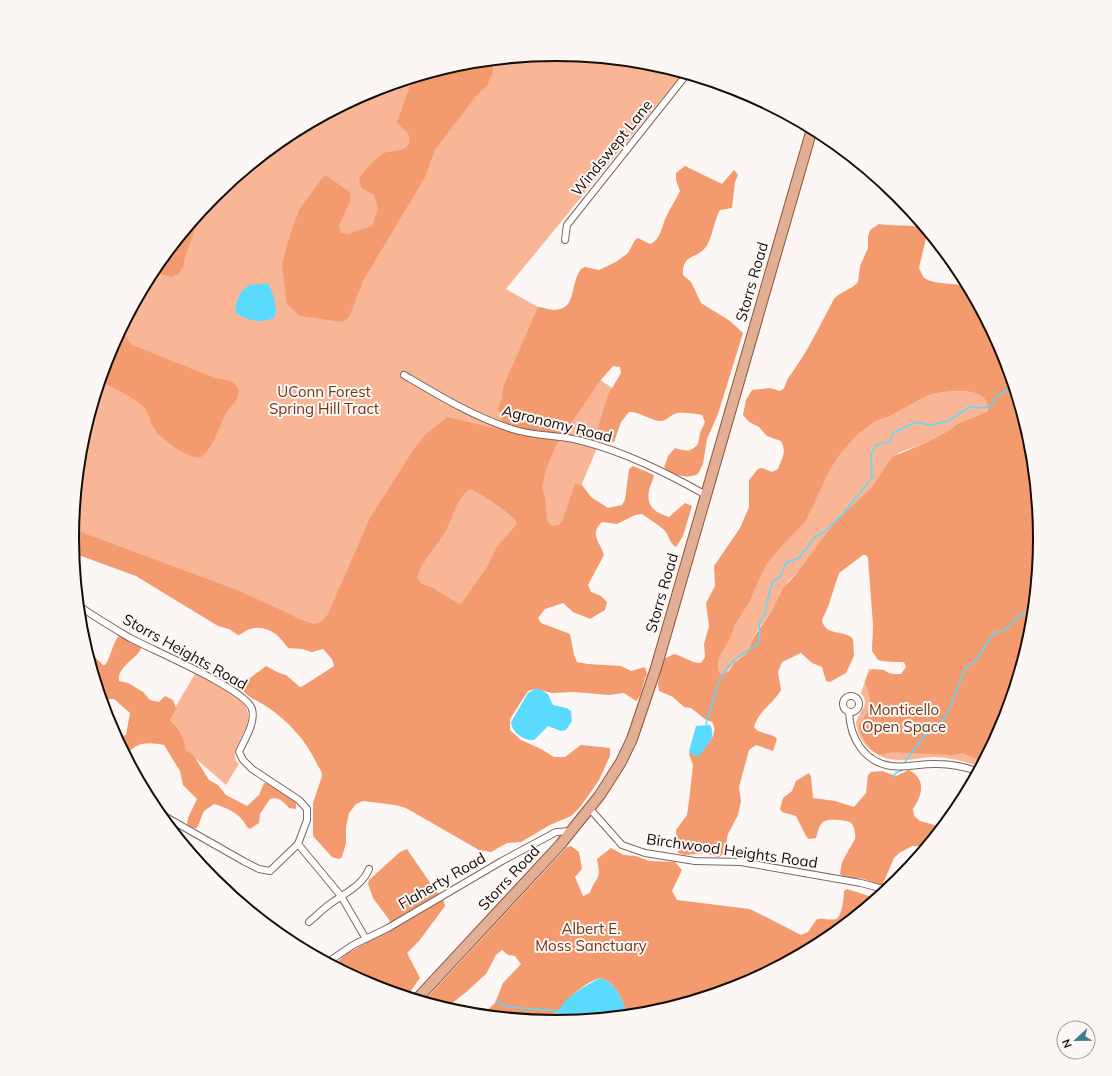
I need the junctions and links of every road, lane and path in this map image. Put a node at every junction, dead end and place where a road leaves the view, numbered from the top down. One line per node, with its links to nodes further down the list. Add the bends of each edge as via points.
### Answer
1 (684, 78): 3 (street, Windswept Lane, via 567,225)
2 (810, 135): 5 (main road, Storrs Road)
3 (565, 240)
4 (404, 375): 5 (street, Agronomy Road, via 490,421 513,429 606,448)
5 (706, 494): 9 (main road, Storrs Road, via 645,705 621,762)
6 (85, 609): 12 (street, Storrs Heights Road, via 124,634 212,678 246,700 252,708 253,720 239,752 252,769 307,808 307,820)
7 (849, 712): 8 (street, via 850,726 860,747 868,756 879,762 892,766 940,764)
8 (972, 770)
9 (590, 809): 11 (main road, Storrs Road); 14 (street, Birchwood Heights Road, via 622,845 645,853 695,861 741,862)
10 (172, 821): 12 (street, Storrs Heights Road, via 259,869 270,871)
11 (571, 831): 17 (street, Flaherty Road, via 556,832); 19 (main road, Storrs Road)
12 (298, 844): 15 (street)
13 (369, 869): 15 (street, via 365,878)
14 (880, 888)
15 (341, 896): 16 (street); 17 (street)
16 (309, 922)
17 (366, 939): 18 (street, Flaherty Road)
18 (332, 959)
19 (420, 995)

